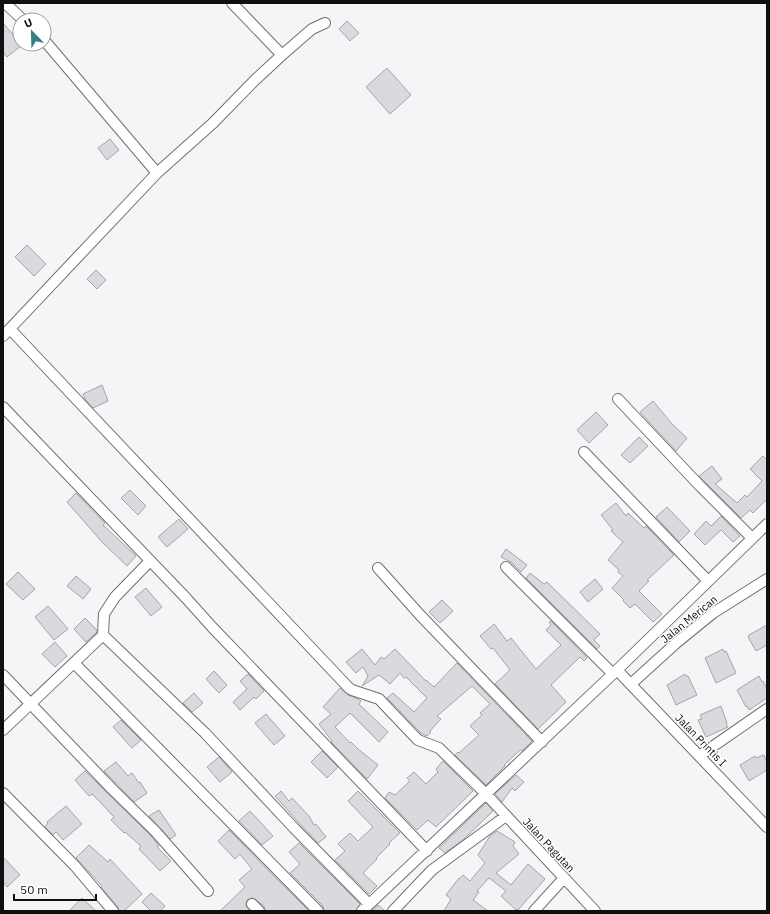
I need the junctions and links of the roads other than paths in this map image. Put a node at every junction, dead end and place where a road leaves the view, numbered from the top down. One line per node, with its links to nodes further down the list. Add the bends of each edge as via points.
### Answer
1 (5, 3): 3 (street)
2 (232, 3): 6 (street)
3 (15, 12)
4 (325, 24): 6 (street, via 312,29)
5 (52, 49): 7 (street)
6 (282, 55): 7 (street, via 213,123)
7 (157, 173): 8 (street)
8 (6, 332): 30 (street, Jalan Pagutan, via 349,688 379,699 418,740 438,746)
9 (618, 399): 13 (street)
10 (3, 407): 14 (street)
11 (584, 452): 18 (street)
12 (767, 524): 13 (street)
13 (752, 538): 18 (street)
14 (150, 561): 19 (street, via 115,597 104,614); 33 (street)
15 (506, 567): 21 (street, Jalan Printis I)
16 (378, 568): 27 (street)
17 (767, 579): 23 (street, Jalan Merican, via 713,613)
18 (708, 581): 21 (street)
19 (103, 634): 20 (street); 36 (street, via 205,733)
20 (74, 663): 24 (street); 38 (street)
21 (615, 672): 23 (street, Jalan Printis I); 27 (street)
22 (3, 675): 24 (street)
23 (630, 684): 28 (street, Jalan Printis I)
24 (30, 703): 26 (street); 35 (street, via 155,831)
25 (767, 708): 28 (street)
26 (3, 730)
27 (542, 742): 30 (street)
28 (698, 756): 32 (street, Jalan Printis I)
29 (3, 793): 37 (street, via 75,866)
30 (486, 794): 31 (street, Jalan Pagutan); 33 (street)
31 (506, 816): 34 (street, Jalan Pagutan); 39 (street, via 432,870)
32 (767, 827)
33 (427, 851): 36 (street)
34 (564, 878): 40 (street); 41 (street, Jalan Pagutan)
35 (208, 891)
36 (366, 908)
37 (113, 911)
38 (318, 911)
39 (393, 911)
40 (534, 911)
41 (595, 911)

